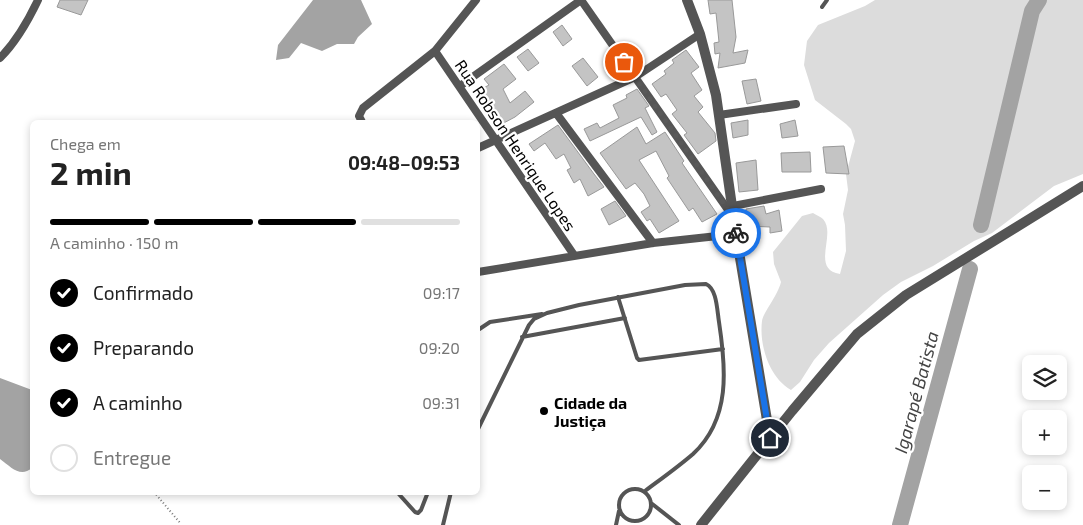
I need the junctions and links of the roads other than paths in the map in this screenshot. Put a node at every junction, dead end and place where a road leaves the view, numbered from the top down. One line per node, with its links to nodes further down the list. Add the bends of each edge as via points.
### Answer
1 (38, 0): 9 (street, via 24,28)
2 (476, 0): 8 (street)
3 (581, 0): 10 (street); 11 (street)
4 (687, 0): 7 (street)
5 (827, 0): 6 (lane)
6 (822, 7)
7 (700, 34): 10 (street); 14 (street)
8 (435, 51): 11 (street, Rua Robson Henrique Lopes); 15 (street, via 359,112)
9 (0, 58)
10 (635, 77): 13 (street); 21 (street)
11 (460, 86): 16 (street, Rua Robson Henrique Lopes)
12 (796, 104): 14 (street)
13 (556, 113): 16 (street); 23 (street)
14 (719, 115): 20 (street)
15 (361, 120)
16 (496, 140): 17 (street); 24 (street, Rua Robson Henrique Lopes)
17 (480, 147)
18 (1083, 186): 33 (street, via 880,314 841,351)
19 (821, 189): 20 (street)
20 (733, 206): 21 (street)
21 (734, 218): 22 (street)
22 (736, 234): 23 (street); 33 (street)
23 (653, 243): 24 (street)
24 (574, 255): 25 (street)
25 (480, 272)
26 (618, 297): 27 (lane); 28 (lane); 31 (lane, via 701,282 709,285 716,304)
27 (547, 313): 29 (lane, via 490,322); 30 (lane, via 534,320)
28 (625, 318): 30 (lane); 31 (lane, via 639,360)
29 (480, 329)
30 (522, 337): 32 (lane)
31 (723, 349): 34 (lane, via 725,377 721,406 710,434 694,453)
32 (480, 425)
33 (770, 438): 45 (street)
34 (644, 491): 38 (lane); 39 (lane, via 636,488 626,490 620,497)
35 (400, 495): 36 (lane, via 418,513)
36 (426, 495)
37 (450, 495): 41 (lane)
38 (651, 503): 40 (lane, via 647,516); 44 (lane)
39 (619, 511): 40 (lane); 42 (lane)
40 (634, 521): 43 (lane)
41 (443, 525)
42 (616, 525)
43 (638, 525)
44 (678, 525)
45 (701, 525)

